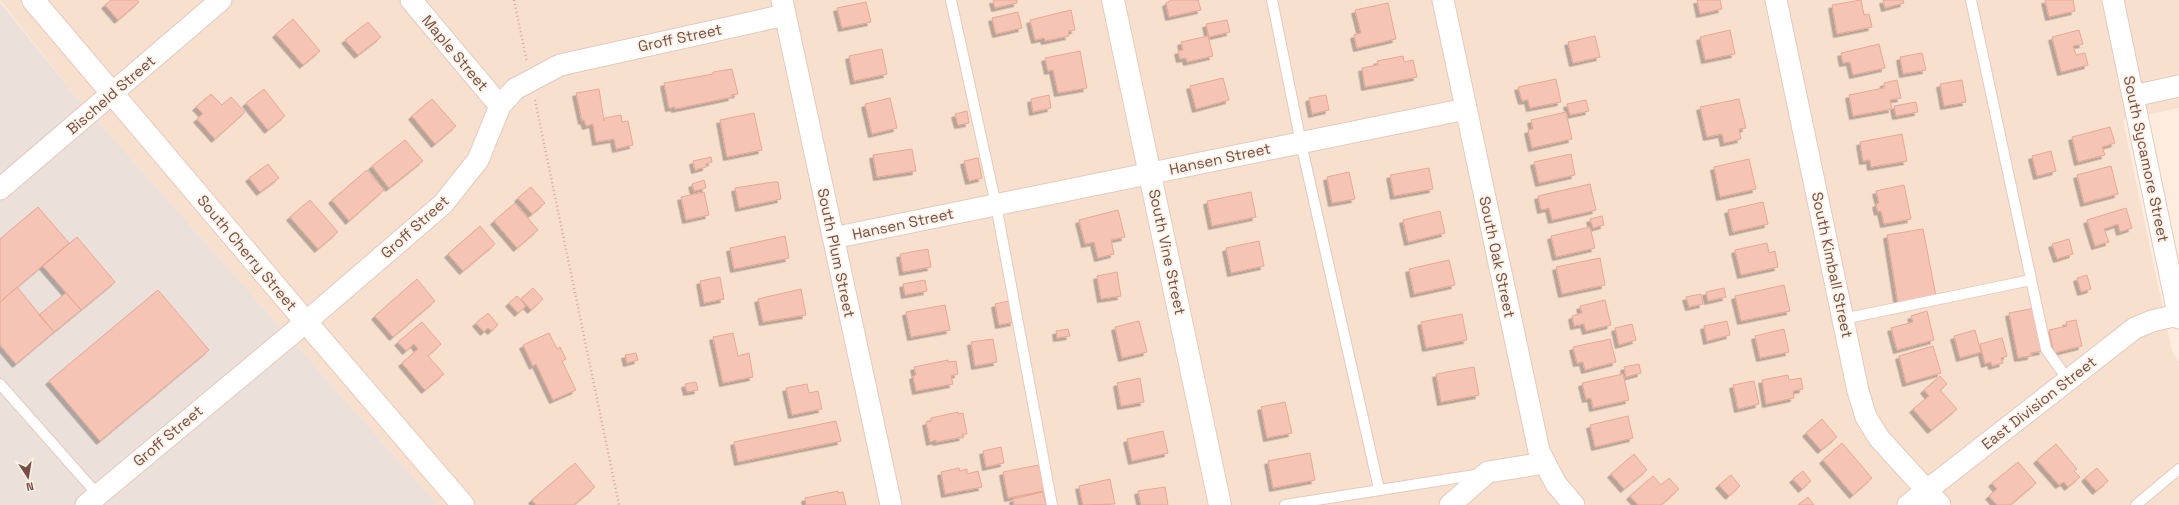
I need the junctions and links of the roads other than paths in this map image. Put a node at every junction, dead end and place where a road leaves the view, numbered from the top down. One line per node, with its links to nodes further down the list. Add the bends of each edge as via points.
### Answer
1 (33, 0): 13 (street, South Cherry Street)
2 (221, 0): 13 (street, Bischeld Street)
3 (411, 0): 15 (street, Maple Street)
4 (951, 0): 20 (lane)
5 (1113, 0): 18 (street, South Vine Street)
6 (1272, 0): 17 (lane)
7 (1443, 0): 16 (street, South Oak Street)
8 (1776, 0): 24 (street, South Kimball Street)
9 (1972, 0): 22 (lane)
10 (2113, 0): 14 (street, South Sycamore Street)
11 (783, 8): 15 (street, Groff Street, via 560,65 515,88); 21 (street, South Plum Street)
12 (2179, 86): 14 (street)
13 (112, 93): 19 (street, Bischeld Street); 25 (street, South Cherry Street)
14 (2133, 96): 23 (street, South Sycamore Street)
15 (500, 106): 25 (street, Groff Street, via 478,160 443,204)
16 (1466, 109): 17 (street, Hansen Street); 28 (street, South Oak Street, via 1539,451)
17 (1301, 143): 18 (street, Hansen Street); 31 (lane)
18 (1150, 173): 20 (street, Hansen Street); 37 (street, South Vine Street)
19 (0, 189)
20 (996, 205): 21 (street, Hansen Street); 36 (lane)
21 (833, 238): 35 (street, South Plum Street)
22 (2032, 280): 24 (lane); 26 (lane, via 2046,349)
23 (2179, 317): 26 (street, East Division Street, via 2152,321 2135,328)
24 (1843, 319): 32 (street, South Kimball Street, via 1866,417 1878,438)
25 (306, 322): 33 (street, Groff Street); 34 (street, South Cherry Street)
26 (2068, 380): 32 (street, East Division Street)
27 (0, 384): 33 (lane)
28 (1545, 463): 30 (street); 40 (street, South Oak Street, via 1556,484)
29 (2179, 469): 42 (lane)
30 (1488, 472): 31 (lane); 39 (street)
31 (1379, 489): 38 (lane)
32 (1934, 498): 41 (street, East Division Street)
33 (92, 500)
34 (463, 505)
35 (891, 505)
36 (1052, 505)
37 (1220, 505)
38 (1285, 505)
39 (1450, 505)
40 (1574, 505)
41 (1908, 505)
42 (2136, 505)

